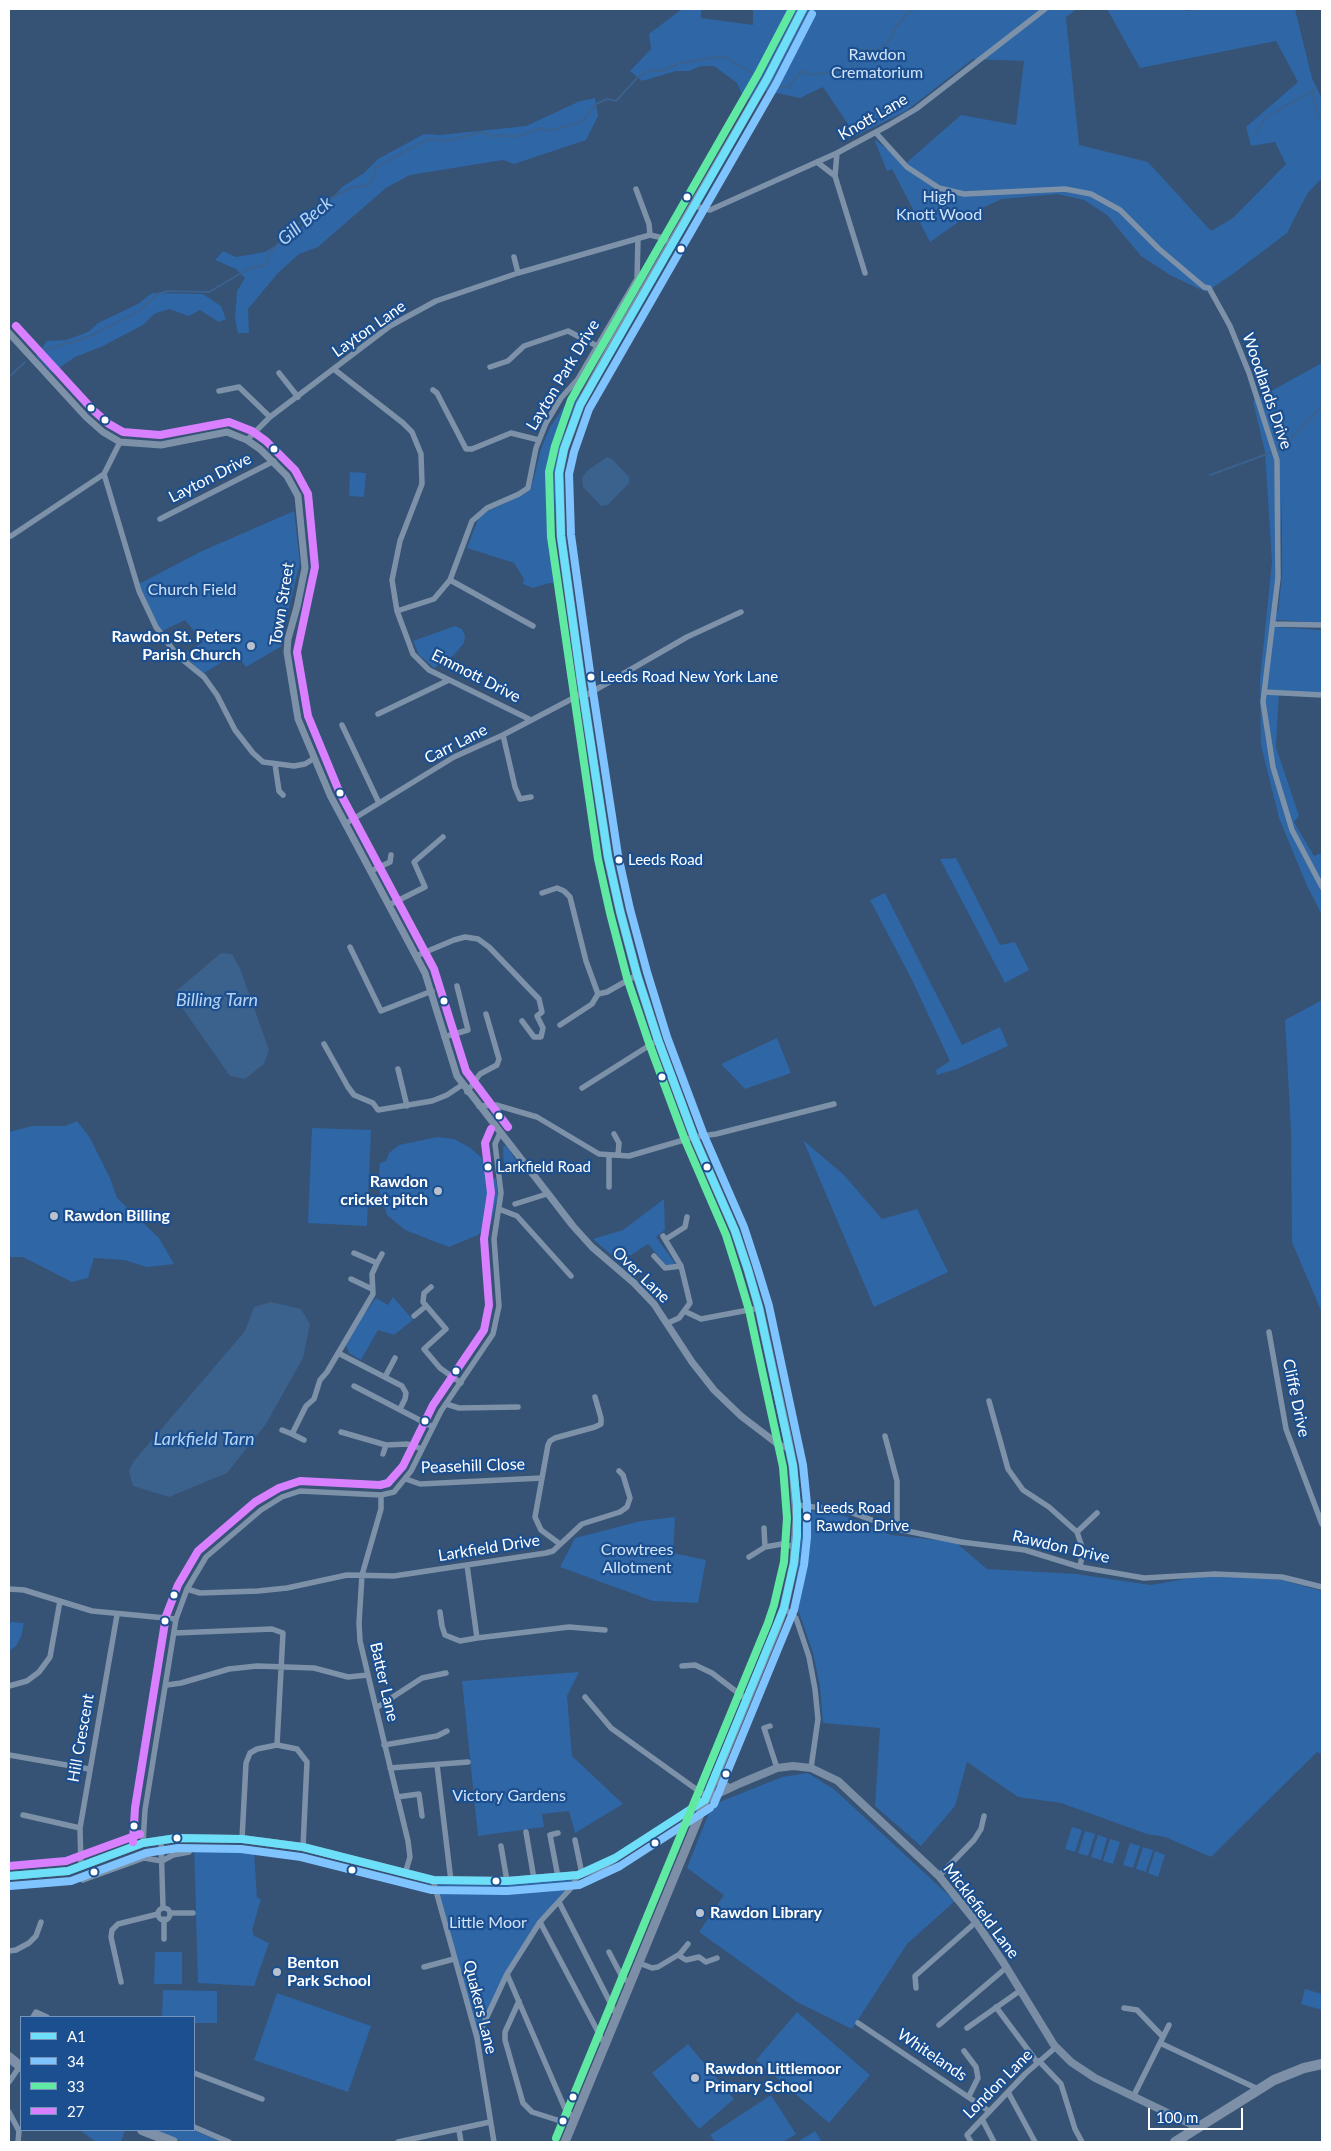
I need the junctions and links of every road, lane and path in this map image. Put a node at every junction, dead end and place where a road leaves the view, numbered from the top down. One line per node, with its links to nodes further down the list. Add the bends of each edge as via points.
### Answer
1 (803, 9): 8 (main road)
2 (1045, 9): 3 (street, Knott Lane, via 916,109)
3 (876, 133): 4 (street, Knott Lane); 34 (street, Woodlands Drive, via 907,167 939,188 964,194 1065,189 1091,194 1120,210 1159,249 1208,288 1230,326 1275,455 1278,578)
4 (837, 153): 5 (street, Knott Lane); 6 (street)
5 (817, 162): 6 (street); 8 (street, Knott Lane, via 710,210)
6 (835, 176): 13 (street)
7 (636, 190): 9 (street)
8 (695, 206): 11 (main road)
9 (650, 235): 10 (street, Layton Lane); 11 (street, via 663,238)
10 (638, 238): 14 (street, Layton Lane); 16 (street, Layton Park Drive, via 637,279)
11 (672, 245): 39 (main road, via 580,406 564,449 559,474 562,536)
12 (514, 257): 14 (street)
13 (865, 272)
14 (518, 273): 18 (street, Layton Lane, via 436,301 390,326)
15 (9, 333): 26 (street, via 86,417)
16 (597, 346): 17 (street, via 568,331 524,346 508,361); 25 (street, Layton Park Drive, via 578,379 561,398)
17 (490, 367)
18 (335, 370): 22 (street, Layton Lane); 32 (street, Emmott Drive, via 403,423 412,432 421,454 422,484 393,568 393,595)
19 (278, 373): 22 (street)
20 (433, 390): 25 (street, via 438,393 466,449 511,433)
21 (219, 391): 23 (street, via 239,387)
22 (298, 397): 23 (street, Layton Lane)
23 (270, 417): 24 (street, Layton Lane)
24 (247, 440): 26 (street, Town Street, via 220,432 160,444); 27 (street, Town Street)
25 (539, 440): 31 (street, Layton Park Drive, via 528,488 487,508 472,521)
26 (120, 442): 28 (street)
27 (274, 461): 29 (street, Layton Drive); 45 (street, Town Street, via 298,496 305,568 287,652 298,719)
28 (104, 474): 30 (street); 46 (street, via 139,591 156,627 177,655 204,677 235,730 253,753 264,762)
29 (160, 519)
30 (11, 536)
31 (450, 580): 32 (street, Layton Park Drive, via 434,600); 36 (street)
32 (397, 611): 37 (street, Emmott Drive, via 417,660)
33 (741, 612): 39 (street, Carr Lane, via 687,637)
34 (1273, 624): 35 (street); 38 (street, Woodlands Drive)
35 (1322, 625)
36 (533, 626)
37 (449, 680): 41 (street); 42 (street, Emmott Drive)
38 (1264, 692): 40 (street); 54 (street, Woodlands Drive, via 1273,767 1292,830)
39 (583, 695): 42 (street, Carr Lane); 59 (main road, via 609,862)
40 (1322, 695)
41 (378, 714)
42 (531, 720): 44 (street, Carr Lane)
43 (342, 725): 49 (street)
44 (503, 735): 48 (street, via 520,799); 49 (street, Carr Lane, via 454,757)
45 (313, 759): 46 (street, via 294,766); 50 (street, Town Street)
46 (275, 764): 47 (street, via 279,791)
47 (283, 795)
48 (531, 797)
49 (379, 803): 50 (street, Carr Lane)
50 (345, 824): 53 (street, Town Street)
51 (443, 838): 56 (street, via 414,862 425,887)
52 (391, 855): 53 (street, via 390,862)
53 (371, 871): 56 (street, Town Street)
54 (1322, 887)
55 (542, 892): 62 (street, via 557,888 570,897)
56 (389, 905): 58 (street, Town Street)
57 (350, 947): 61 (street, via 381,1011)
58 (416, 956): 61 (street, Town Street); 64 (street, via 454,940 465,937 478,939 541,1003 545,1014 537,1016 544,1032 539,1038)
59 (637, 975): 62 (street); 67 (main road)
60 (457, 986): 66 (street, via 468,1030)
61 (432, 991): 66 (street, Town Street)
62 (598, 994): 65 (street, via 592,1004)
63 (486, 1014): 72 (street, via 499,1059 497,1065 480,1074)
64 (522, 1021)
65 (560, 1025)
66 (444, 1037): 70 (street, Town Street)
67 (658, 1040): 71 (street); 78 (main road)
68 (324, 1044): 74 (street, via 354,1094 378,1110)
69 (398, 1069): 74 (street)
70 (462, 1085): 72 (street, Town Street); 74 (street, via 432,1101)
71 (582, 1088)
72 (467, 1092): 75 (street, Town Street)
73 (834, 1104): 78 (street)
74 (407, 1106)
75 (479, 1106): 76 (street, Town Street); 79 (street, via 496,1105 537,1117 599,1154)
76 (500, 1133): 82 (street, Over Lane); 84 (street, via 495,1144 501,1193)
77 (614, 1134): 80 (street, via 619,1143)
78 (694, 1137): 80 (street, via 651,1151); 96 (main road, via 734,1231)
79 (609, 1155): 80 (street); 81 (street)
80 (618, 1155)
81 (609, 1188)
82 (547, 1194): 83 (street); 99 (street, Over Lane, via 592,1247 634,1283)
83 (515, 1204)
84 (499, 1209): 91 (street, via 521,1220); 104 (street, via 494,1239 498,1289 496,1324 489,1341)
85 (687, 1217): 90 (street, via 685,1227 664,1238)
86 (354, 1252): 89 (street)
87 (382, 1254): 89 (street)
88 (654, 1256): 90 (street, via 666,1268)
89 (377, 1263): 94 (street, via 372,1274)
90 (681, 1266): 97 (street, via 690,1303)
91 (571, 1276)
92 (351, 1279): 94 (street)
93 (431, 1287): 95 (street, via 424,1293)
94 (372, 1289): 101 (street, via 373,1294)
95 (426, 1306): 98 (street); 104 (street, via 446,1329 424,1349 440,1368)
96 (758, 1308): 97 (street, via 701,1319); 118 (main road)
97 (684, 1311): 99 (street, via 679,1318)
98 (414, 1316)
99 (668, 1323): 118 (street, Over Lane, via 714,1390 779,1446)
100 (1269, 1332): 127 (street, Cliffe Drive, via 1286,1429)
101 (338, 1353): 103 (street); 114 (street)
102 (395, 1358): 103 (street)
103 (385, 1377): 110 (street, via 402,1386 406,1393)
104 (460, 1383): 108 (street)
105 (354, 1386): 110 (street)
106 (595, 1397): 122 (street, via 601,1424 550,1440)
107 (989, 1400): 130 (street, via 1008,1469 1023,1490 1049,1507)
108 (446, 1404): 109 (street, via 459,1408); 111 (street)
109 (518, 1407)
110 (400, 1409): 111 (street)
111 (433, 1428): 119 (street)
112 (282, 1430): 114 (street)
113 (341, 1432): 117 (street)
114 (292, 1434): 116 (street)
115 (885, 1436): 129 (street, via 897,1481)
116 (304, 1440)
117 (386, 1444): 119 (street, via 408,1444); 120 (street)
118 (790, 1448): 125 (main road)
119 (422, 1449): 123 (street)
120 (383, 1454)
121 (619, 1471): 131 (street, Larkfield Drive, via 630,1498 627,1507 582,1524)
122 (542, 1478): 123 (street, Peasehill Close, via 420,1484); 131 (street, via 536,1509 537,1523)
123 (406, 1479): 124 (street, via 394,1492)
124 (381, 1495): 137 (street, Batter Lane, via 381,1509); 140 (street, via 313,1490 282,1497 253,1516 206,1557)
125 (797, 1504): 129 (street, Rawdon Drive, via 847,1511); 133 (main road)
126 (1097, 1513): 130 (street)
127 (1322, 1524)
128 (764, 1528): 132 (street)
129 (897, 1529): 136 (street, Rawdon Drive, via 960,1542 1025,1550)
130 (1077, 1532): 136 (street, via 1083,1550)
131 (560, 1544): 135 (street, Larkfield Drive, via 546,1553)
132 (764, 1547): 133 (street, via 782,1544); 134 (street)
133 (796, 1547): 142 (main road)
134 (749, 1557)
135 (467, 1565): 137 (street, Larkfield Drive, via 394,1576); 148 (street)
136 (1080, 1567): 138 (street, Rawdon Drive, via 1144,1578 1215,1574 1282,1576)
137 (362, 1575): 140 (street, Larkfield Drive, via 258,1591 200,1593); 152 (street, Batter Lane, via 360,1641)
138 (1322, 1587)
139 (9, 1589): 141 (street)
140 (187, 1589): 145 (street)
141 (60, 1601): 144 (street, via 92,1611); 154 (street, via 50,1658 27,1681)
142 (784, 1608): 156 (main road); 167 (street, via 796,1618 813,1674 818,1719)
143 (440, 1612): 148 (street, via 445,1635 460,1641)
144 (117, 1614): 145 (street); 168 (street, Hill Crescent)
145 (176, 1619): 147 (street)
146 (604, 1630): 148 (street, via 569,1627)
147 (175, 1633): 150 (street, via 281,1630); 153 (street)
148 (477, 1638)
149 (682, 1666): 156 (street, via 695,1664)
150 (282, 1667): 152 (street, via 314,1668 357,1678); 153 (street, via 229,1669 181,1683); 160 (street)
151 (446, 1673): 157 (street, via 422,1678)
152 (368, 1675): 157 (street, Batter Lane)
153 (166, 1684): 182 (street, via 146,1804)
154 (9, 1686)
155 (586, 1696): 172 (street, via 612,1728)
156 (746, 1699): 169 (main road)
157 (376, 1708): 161 (street, Batter Lane)
158 (770, 1726): 166 (street, via 764,1728)
159 (448, 1732): 161 (street)
160 (277, 1745): 180 (street, via 258,1749 250,1754 246,1763); 184 (street, via 297,1749 307,1762)
161 (384, 1745): 165 (street, Batter Lane)
162 (9, 1755): 168 (street)
163 (468, 1762): 164 (street)
164 (437, 1765): 165 (street); 196 (street)
165 (390, 1768): 171 (street, Batter Lane)
166 (777, 1768): 167 (main road, Micklefield Lane); 170 (main road, Micklefield Lane)
167 (811, 1768): 191 (main road, Micklefield Lane, via 838,1780)
168 (89, 1769): 176 (street, Hill Crescent)
169 (716, 1774): 170 (main road, via 721,1784); 172 (main road)
170 (729, 1788): 172 (main road, Micklefield Lane)
171 (397, 1797): 174 (street, via 419,1794); 188 (street, Batter Lane, via 410,1857)
172 (706, 1798): 189 (main road, Micklefield Lane, via 615,1858); 214 (main road)
173 (23, 1815): 176 (street)
174 (422, 1816)
175 (984, 1816): 191 (street, via 974,1840)
176 (80, 1828): 187 (street, Hill Crescent)
177 (526, 1832): 193 (street)
178 (558, 1833): 192 (street, via 550,1835)
179 (161, 1840): 180 (main road); 182 (main road); 186 (street)
180 (242, 1840): 184 (main road)
181 (575, 1840): 189 (street)
182 (144, 1843): 187 (main road)
183 (501, 1846): 197 (street)
184 (303, 1848): 188 (main road)
185 (189, 1852): 186 (street)
186 (162, 1860): 194 (street, via 144,1858); 199 (street)
187 (81, 1867): 190 (main road)
188 (406, 1874): 195 (main road)
189 (580, 1875): 192 (main road); 198 (street)
190 (9, 1876)
191 (939, 1876): 206 (main road, Micklefield Lane)
192 (558, 1877): 193 (main road)
193 (534, 1879): 197 (main road)
194 (83, 1880)
195 (433, 1880): 196 (main road); 213 (street, Quakers Lane)
196 (451, 1881): 197 (main road)
197 (507, 1881)
198 (559, 1902): 205 (street); 225 (street)
199 (164, 1908): 200 (street); 202 (street)
200 (170, 1913): 201 (street); 203 (street)
201 (193, 1913)
202 (158, 1914): 203 (street); 218 (street, via 118,1924 112,1930)
203 (164, 1920): 207 (street)
204 (42, 1922): 209 (street, via 29,1943)
205 (540, 1922): 217 (street); 233 (street)
206 (976, 1922): 216 (main road, Micklefield Lane); 220 (street, via 915,1976)
207 (164, 1939)
208 (688, 1944): 211 (street)
209 (9, 1951)
210 (609, 1952): 219 (street, via 622,1977)
211 (679, 1956): 212 (street, via 686,1960 699,1956 706,1962); 214 (street, via 652,1968)
212 (717, 1958)
213 (454, 1959): 215 (street); 231 (street, Quakers Lane)
214 (639, 1962): 219 (main road)
215 (424, 1967)
216 (1007, 1967): 221 (main road, Micklefield Lane); 228 (street)
217 (507, 1974): 222 (street); 231 (street)
218 (121, 1982)
219 (631, 1984): 225 (main road)
220 (916, 1988)
221 (1021, 1990): 223 (street); 234 (main road, Micklefield Lane)
222 (519, 2001): 252 (street, via 566,2111); 252 (street, via 505,2040 527,2108)
223 (996, 2007): 229 (street); 237 (street)
224 (1124, 2008): 230 (street, via 1137,2010)
225 (618, 2018): 233 (main road)
226 (858, 2023): 245 (street, Whitelands)
227 (1169, 2024): 230 (street)
228 (939, 2025)
229 (967, 2028)
230 (1163, 2036): 232 (street)
231 (477, 2038): 254 (street, Quakers Lane)
232 (1160, 2043): 243 (street); 246 (street)
233 (605, 2044): 252 (main road)
234 (1056, 2047): 237 (street, London Lane); 246 (main road, Micklefield Lane, via 1082,2071)
235 (964, 2051): 245 (street, via 976,2067 978,2078)
236 (9, 2057): 239 (highway)
237 (1038, 2062): 244 (street, London Lane); 270 (street, via 1061,2084)
238 (1322, 2064): 243 (highway, via 1304,2068)
239 (20, 2065)
240 (20, 2067): 242 (street)
241 (195, 2073): 247 (street)
242 (9, 2082)
243 (1258, 2089): 251 (highway)
244 (1008, 2092): 248 (street, London Lane); 269 (street)
245 (968, 2096): 248 (street, Whitelands)
246 (1133, 2096): 253 (main road, Micklefield Lane)
247 (262, 2099)
248 (990, 2111): 250 (street, London Lane)
249 (9, 2112): 260 (street, via 19,2131)
250 (982, 2119): 267 (street, London Lane, via 967,2135); 268 (street)
251 (1210, 2120): 253 (main road, Micklefield Lane); 256 (highway)
252 (574, 2121): 266 (main road)
253 (1187, 2121): 256 (main road, Micklefield Lane)
254 (490, 2122): 257 (street); 265 (street, Quakers Lane)
255 (195, 2127): 262 (street)
256 (1199, 2128): 271 (highway)
257 (459, 2130): 263 (street); 264 (street)
258 (143, 2131): 259 (highway)
259 (155, 2139): 261 (highway)
260 (18, 2142)
261 (173, 2142)
262 (230, 2142)
263 (398, 2142)
264 (461, 2142)
265 (494, 2142)
266 (565, 2142)
267 (971, 2142)
268 (994, 2142)
269 (1036, 2142)
270 (1082, 2142)
271 (1175, 2142)

